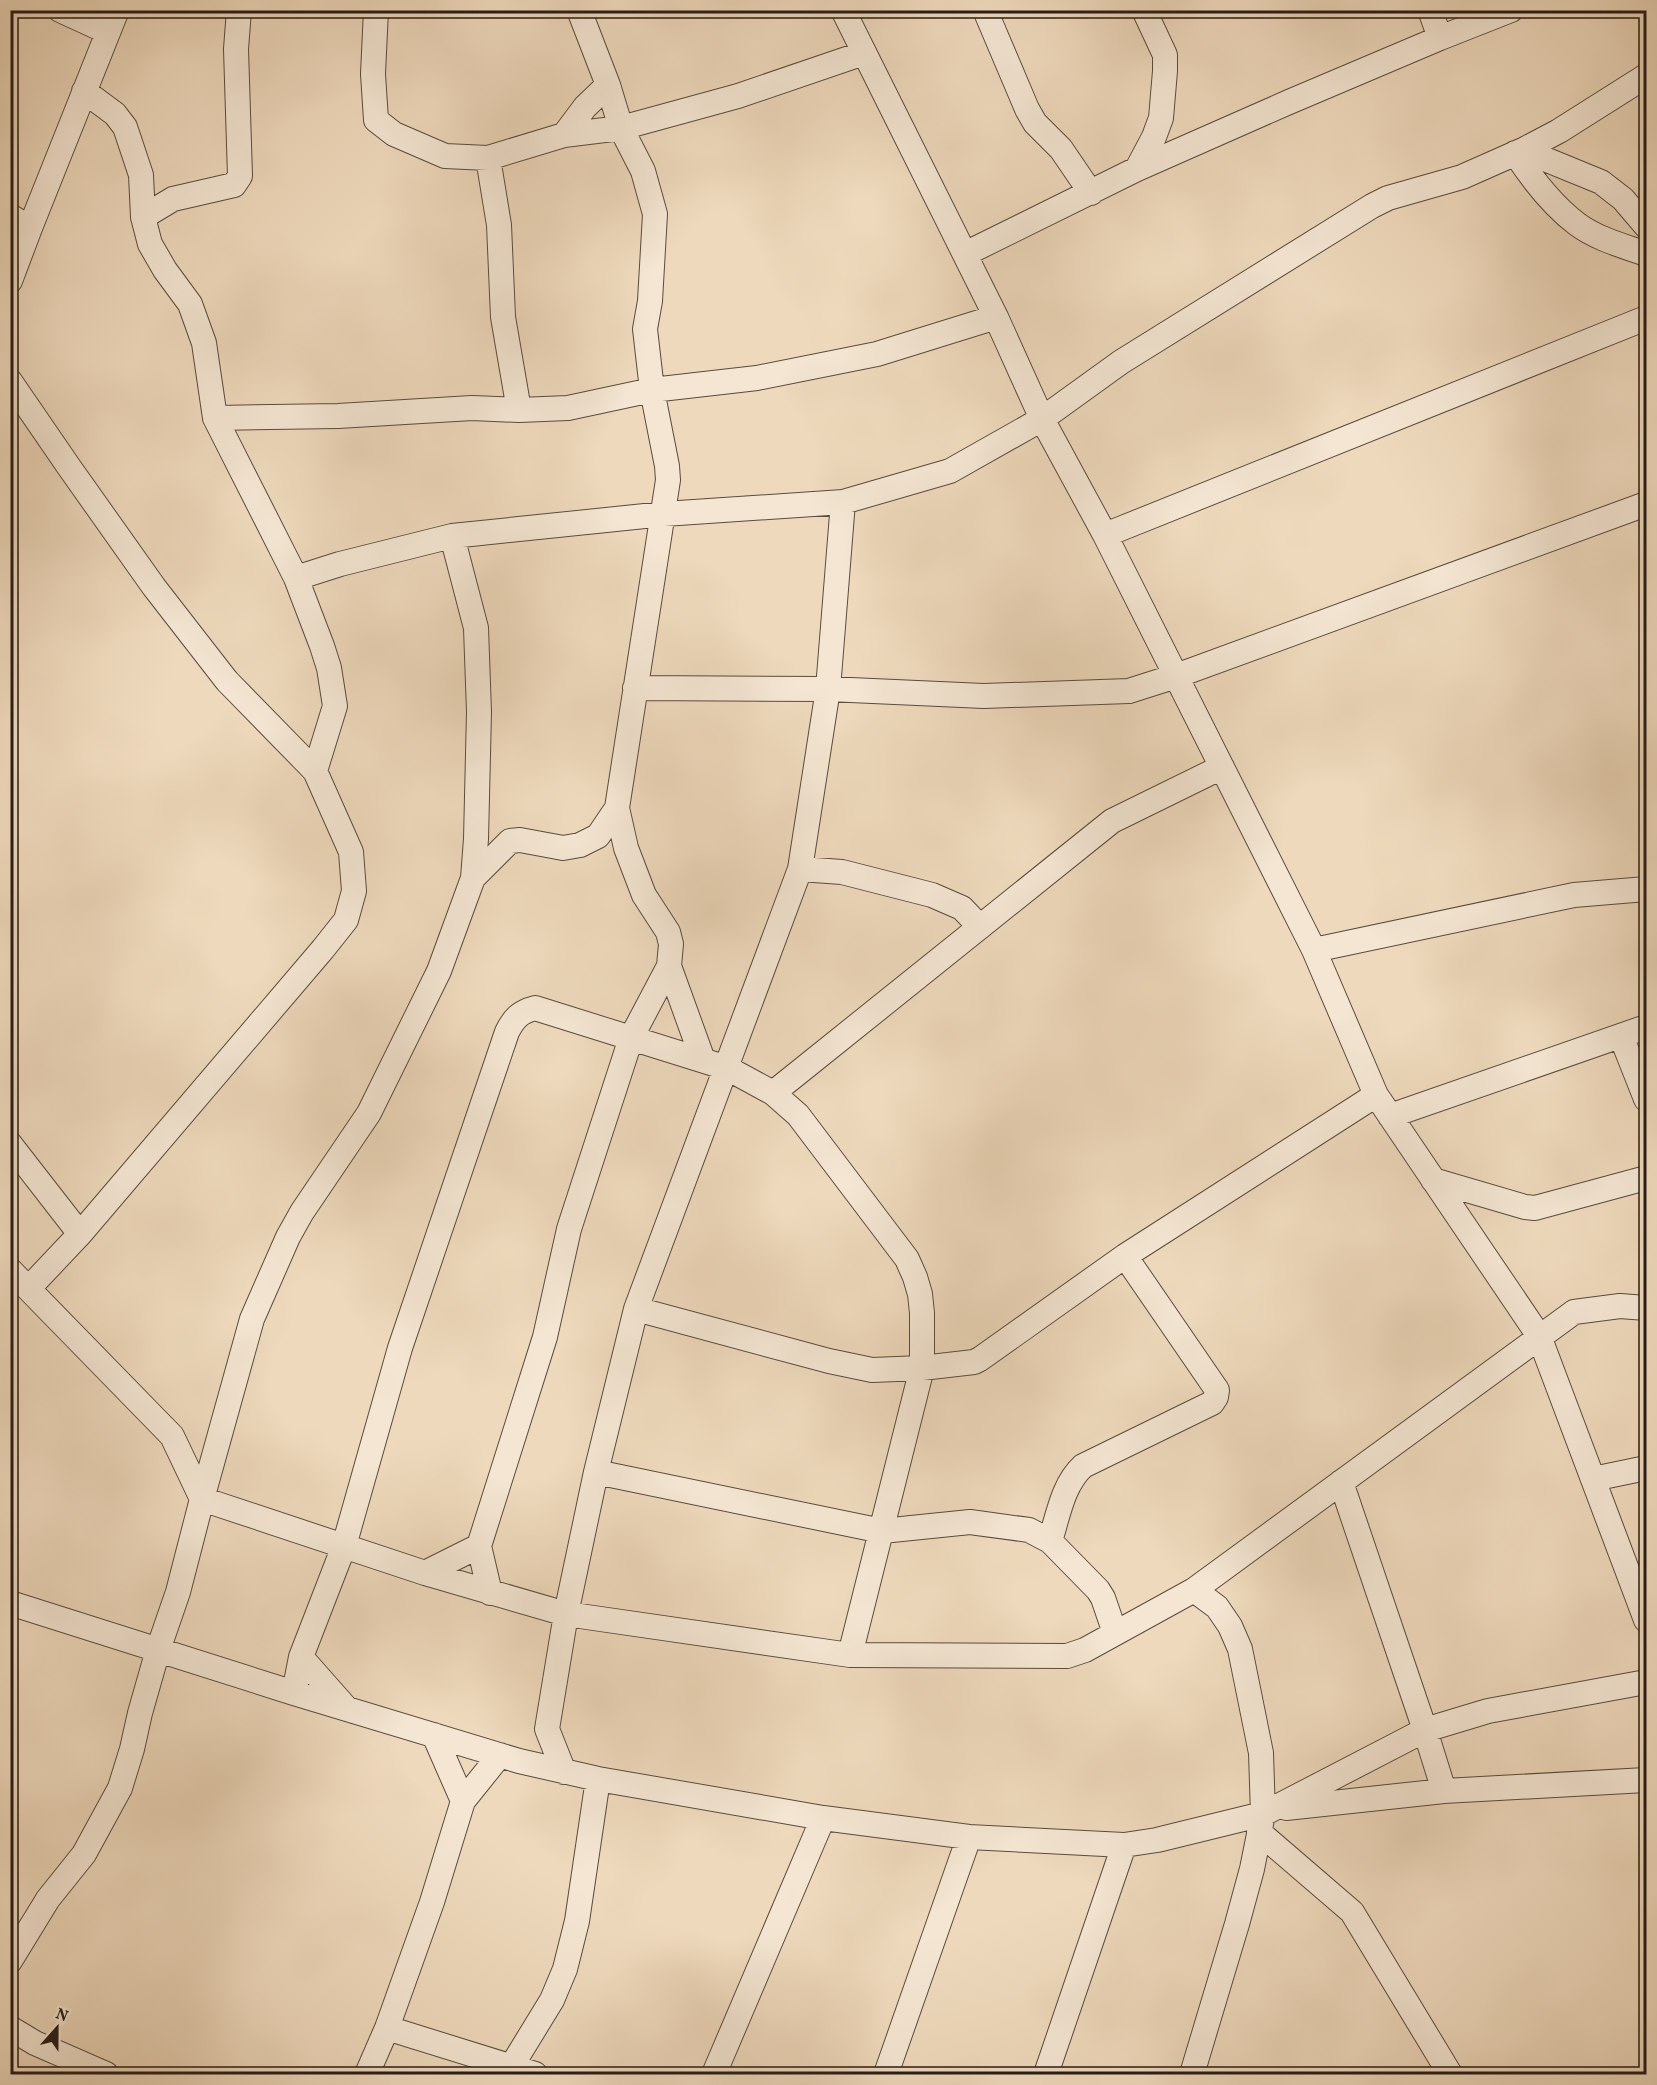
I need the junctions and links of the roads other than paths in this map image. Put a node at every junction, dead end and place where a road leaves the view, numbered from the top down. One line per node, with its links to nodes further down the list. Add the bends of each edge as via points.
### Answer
1 (60, 10): 10 (street)
2 (239, 10): 23 (street, via 236,49 240,176 234,185)
3 (376, 10): 19 (street, via 376,120 394,134 445,156)
4 (579, 10): 14 (street)
5 (843, 10): 12 (street)
6 (985, 10): 22 (street, via 1035,123 1061,149)
7 (1430, 10): 11 (street)
8 (1511, 10): 11 (street)
9 (1149, 13): 20 (street, via 1165,55 1164,97 1157,127)
10 (113, 21): 15 (street)
11 (1440, 38): 20 (street)
12 (864, 53): 16 (street, via 738,96); 27 (street)
13 (1647, 76): 18 (street)
14 (608, 85): 16 (street); 17 (street)
15 (84, 91): 21 (street, via 115,114 125,127); 25 (street)
16 (621, 128): 17 (street); 33 (street, via 643,171 655,214 645,329)
17 (564, 135): 19 (street)
18 (1519, 152): 26 (street, via 1601,182); 28 (street, via 1533,180 1577,224); 36 (street, via 1462,177 1372,206 1121,362)
19 (488, 158): 34 (street, via 498,225 503,317)
20 (1137, 169): 22 (street)
21 (141, 175): 23 (street); 24 (street)
22 (1091, 193): 27 (street)
23 (173, 199): 24 (street)
24 (142, 217): 35 (street, via 150,244 190,304 204,343)
25 (20, 222): 29 (street)
26 (1647, 226)
27 (965, 254): 30 (street)
28 (1647, 254)
29 (10, 281)
30 (996, 317): 33 (street, via 878,354 757,378); 36 (street)
31 (1647, 318): 40 (street)
32 (10, 381): 47 (street, via 154,587 227,681)
33 (652, 390): 34 (street, via 568,408); 39 (street, via 667,466)
34 (519, 410): 35 (street, via 472,408)
35 (215, 418): 42 (street)
36 (1042, 419): 37 (street, via 950,471); 40 (street)
37 (843, 502): 39 (street); 45 (street)
38 (1647, 504): 43 (street)
39 (664, 514): 41 (street); 44 (street)
40 (1106, 535): 43 (street)
41 (452, 536): 42 (street); 50 (street, via 476,628 479,712)
42 (296, 578): 47 (street, via 329,668 335,706)
43 (1176, 676): 45 (street, via 1129,691 1106,692 984,696); 46 (street)
44 (635, 688): 45 (street); 48 (street)
45 (828, 689): 49 (street)
46 (1222, 766): 52 (street, via 1113,821); 53 (street)
47 (315, 771): 67 (street, via 351,852 354,891 346,920)
48 (617, 807): 50 (street, via 598,836 580,845 563,848 510,841); 54 (street, via 626,848 644,895 668,932 672,945)
49 (800, 869): 52 (street, via 842,872 932,895 962,908); 59 (street)
50 (473, 878): 79 (street, via 439,971 369,1113 302,1212 252,1319)
51 (1647, 889): 53 (street, via 1574,895)
52 (980, 927): 60 (street)
53 (1314, 950): 61 (street)
54 (669, 966): 57 (street); 58 (street)
55 (1647, 1027): 56 (street)
56 (1621, 1036): 62 (street); 63 (street)
57 (631, 1038): 58 (street); 82 (street, via 535,1008 522,1011 510,1026 400,1348); 83 (street, via 569,1229 545,1337)
58 (703, 1060): 59 (street)
59 (727, 1068): 60 (street); 72 (street)
60 (773, 1093): 74 (street, via 798,1115 907,1259 920,1294)
61 (1376, 1095): 63 (street); 68 (street)
62 (1647, 1099)
63 (1390, 1116): 66 (street)
64 (10, 1144): 67 (street)
65 (1647, 1178): 66 (street, via 1535,1208)
66 (1433, 1180): 73 (street)
67 (80, 1234): 70 (street)
68 (1125, 1256): 74 (street, via 980,1359); 81 (street, via 1217,1390 1216,1397 1212,1403 1083,1466 1069,1484)
69 (10, 1270): 70 (street)
70 (29, 1288): 79 (street, via 172,1436)
71 (1647, 1308): 73 (street, via 1620,1306 1574,1312)
72 (636, 1309): 74 (street, via 861,1368); 76 (street)
73 (1539, 1336): 77 (street); 78 (street)
74 (922, 1368): 80 (street)
75 (1647, 1468): 77 (street)
76 (596, 1472): 80 (street); 88 (street)
77 (1593, 1479): 89 (street)
78 (1341, 1482): 85 (street); 98 (street)
79 (201, 1499): 82 (street); 91 (street, via 178,1592)
80 (882, 1531): 81 (street, via 970,1522 1029,1530); 92 (street)
81 (1050, 1541): 90 (street, via 1098,1590)
82 (344, 1546): 84 (street); 93 (street)
83 (479, 1546): 84 (street); 86 (street)
84 (425, 1573): 86 (street)
85 (1194, 1590): 90 (street); 107 (street, via 1217,1607 1240,1648 1261,1752)
86 (490, 1593): 88 (street)
87 (10, 1603): 91 (street)
88 (566, 1614): 92 (street); 97 (street)
89 (1647, 1620)
90 (1115, 1633): 92 (street, via 1067,1656)
91 (158, 1650): 95 (street); 110 (street, via 120,1788 84,1854 48,1899)
92 (850, 1655)
93 (301, 1657): 95 (street); 96 (street)
94 (1647, 1682): 98 (street, via 1488,1711)
95 (294, 1694): 96 (street)
96 (348, 1710): 99 (street)
97 (547, 1729): 100 (street); 101 (street)
98 (1425, 1730): 104 (street); 107 (street)
99 (434, 1736): 100 (street); 105 (street)
100 (509, 1758): 101 (street); 105 (street)
101 (564, 1772): 102 (street)
102 (598, 1779): 106 (street); 113 (street, via 565,1969 552,2000)
103 (1647, 1780): 104 (street)
104 (1444, 1791): 107 (street)
105 (463, 1801): 112 (street)
106 (823, 1818): 108 (street); 117 (street)
107 (1265, 1818): 109 (street); 120 (street); 121 (street, via 1352,1912)
108 (969, 1837): 109 (street); 118 (street)
109 (1124, 1845): 119 (street)
110 (10, 1961)
111 (10, 2028): 114 (street)
112 (387, 2028): 113 (street); 115 (street)
113 (510, 2071): 116 (street)
114 (106, 2074)
115 (367, 2074)
116 (535, 2074)
117 (714, 2074)
118 (886, 2074)
119 (1046, 2074)
120 (1192, 2074)
121 (1450, 2074)

